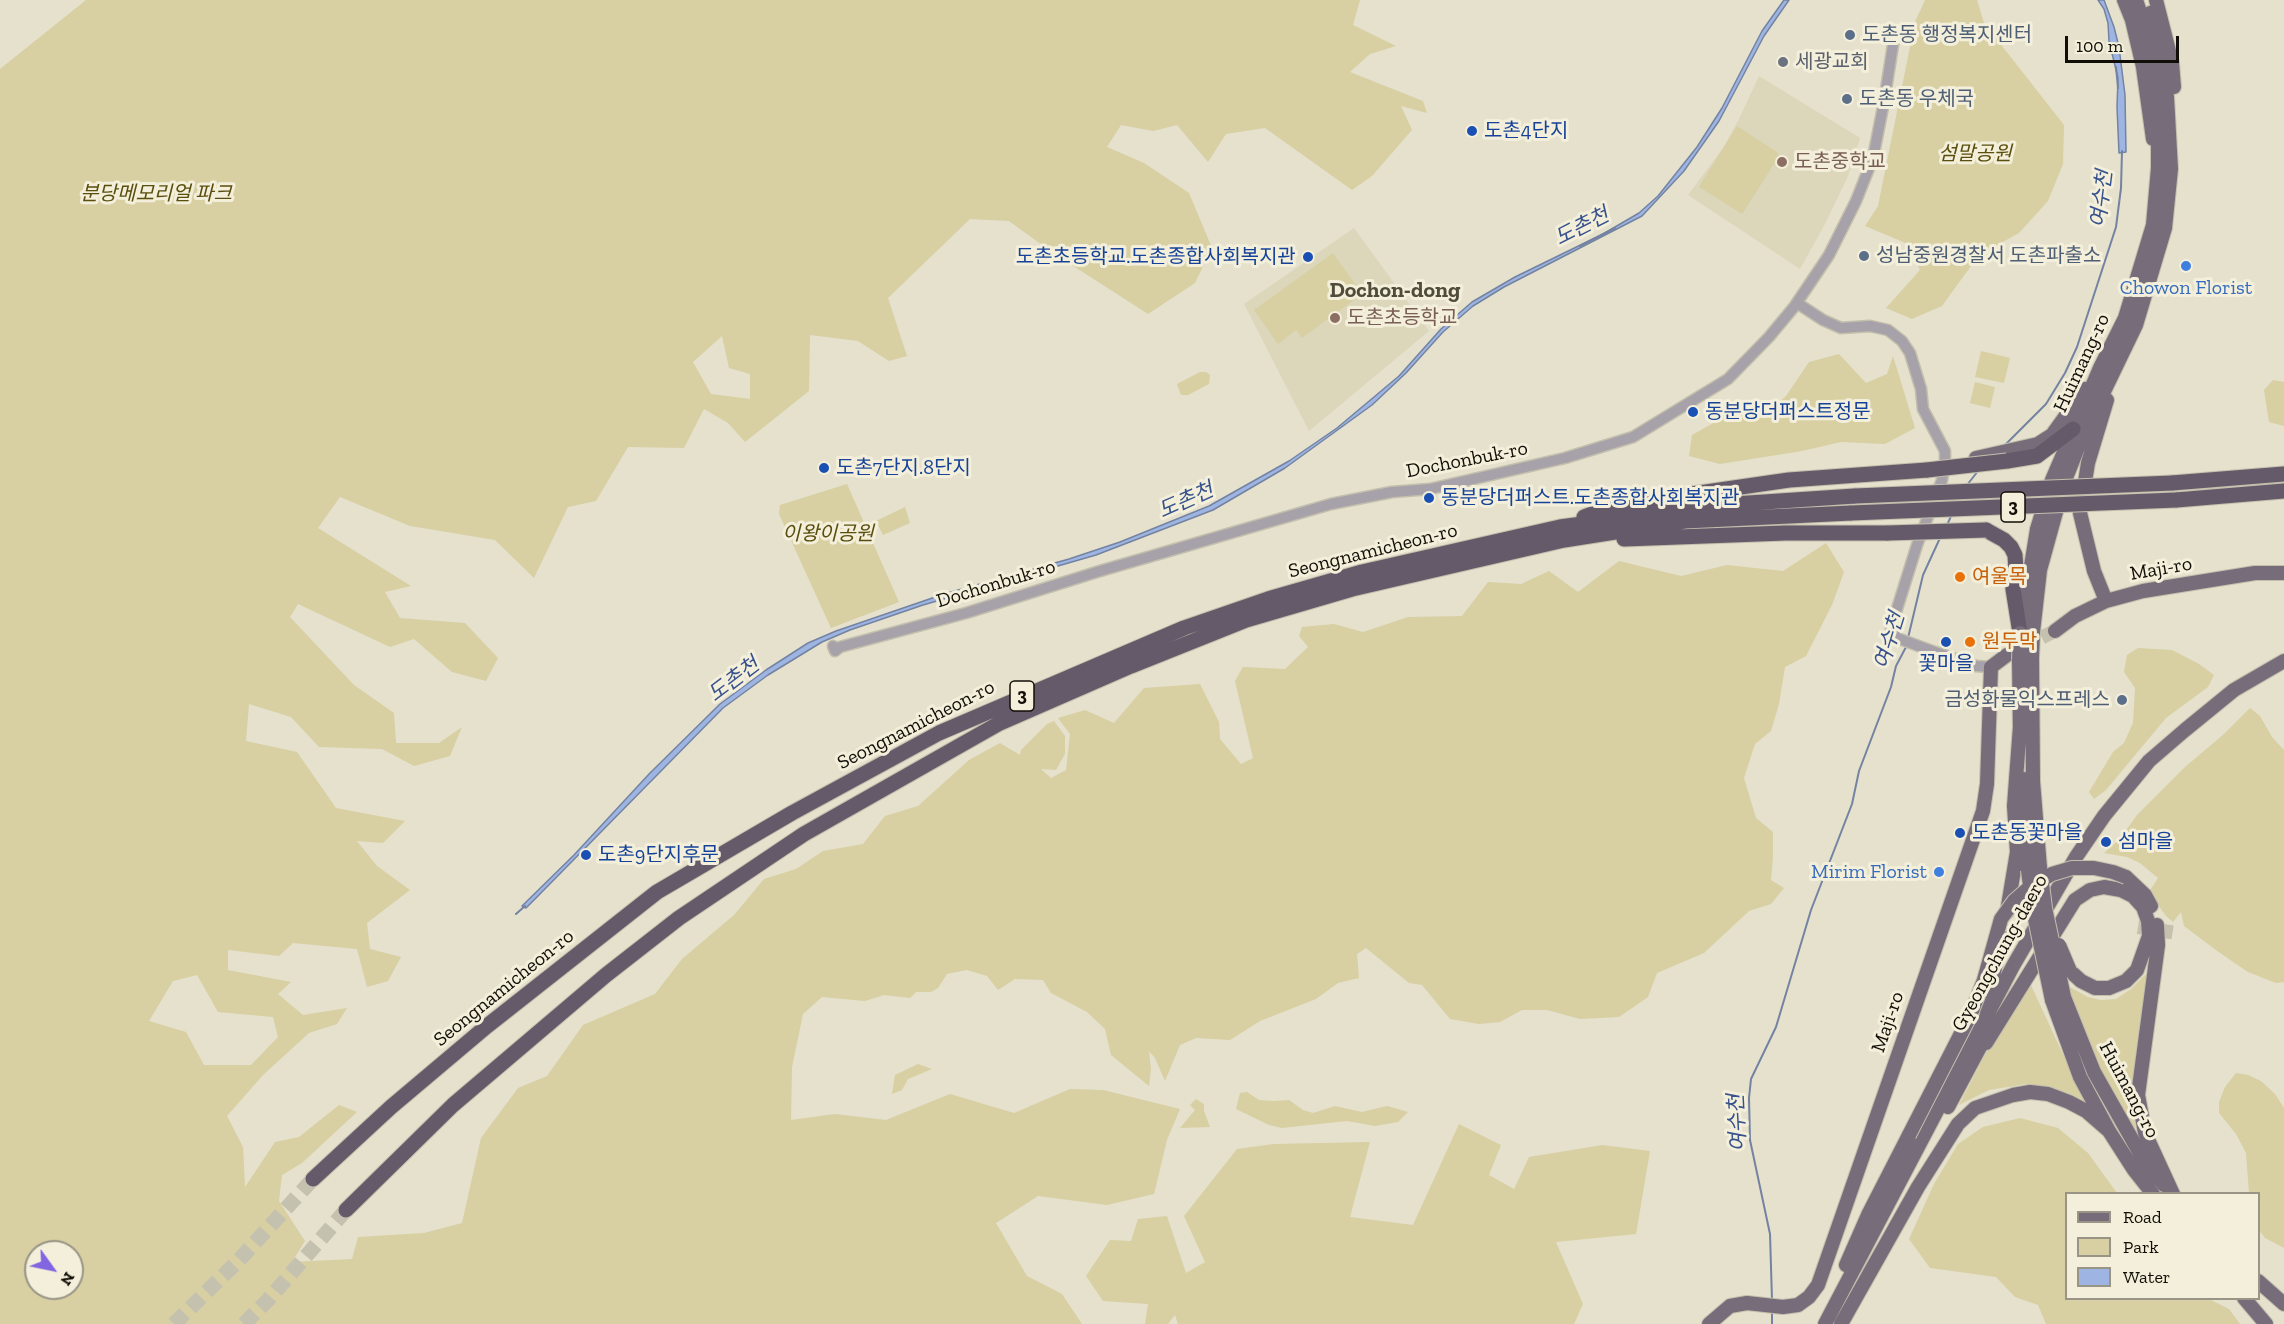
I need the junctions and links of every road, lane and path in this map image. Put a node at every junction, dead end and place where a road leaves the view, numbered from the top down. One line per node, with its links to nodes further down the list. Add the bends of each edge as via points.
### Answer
1 (2124, 0): 6 (main road, via 2132,20)
2 (2136, 0): 6 (main road, Huimang-ro, via 2158,99)
3 (2145, 0): 6 (main road, Huimang-ro, via 2162,59 2167,98)
4 (2156, 0): 6 (main road, via 2173,74 2177,126)
5 (1893, 45): 7 (street, Dochonbuk-ro, via 1873,158 1829,255)
6 (2164, 169): 8 (main road, Huimang-ro, via 2165,228 2146,296 2136,325)
7 (1797, 303): 10 (street, via 1841,328 1870,326 1894,333 1902,341 1910,353 1923,410); 20 (street, Dochonbuk-ro, via 1728,379 1633,437 1565,458 1440,487 1331,504)
8 (2106, 371): 9 (main road, Huimang-ro); 10 (main road, via 2052,435 2038,444 1981,458); 17 (main road, via 2107,401 2088,463 2080,513 2094,572); 18 (main road, Huimang-ro, via 2061,493)
9 (2073, 429): 15 (highway, bridge, via 2037,456 1927,470 1789,480 1616,505); 18 (main road, Huimang-ro, via 2037,529)
10 (1946, 461): 23 (street, via 1891,628 1897,638 1976,666)
11 (2284, 474): 15 (highway, Seongnamicheon-ro / 3, bridge, via 1734,504)
12 (2284, 491): 13 (highway, 3)
13 (2176, 501): 14 (highway); 15 (highway, Seongnamicheon-ro / 3, bridge, via 1685,521)
14 (2284, 501)
15 (1562, 533): 18 (highway, bridge, via 1986,530 2004,540 2015,555 2013,589); 32 (highway, Seongnamicheon-ro / 3, via 1362,572 1268,599 1184,628 939,733 657,892 486,1026); 36 (highway, Seongnamicheon-ro / 3, via 1246,620 988,729 804,834 679,918 453,1105)
16 (2284, 573): 17 (main road, Maji-ro, via 2256,573 2154,589)
17 (2106, 601): 19 (main road, Maji-ro, via 2074,616)
18 (2026, 632): 21 (main road, bridge)
19 (2055, 632)
20 (834, 649)
21 (2019, 658): 23 (main road); 25 (main road); 26 (main road, via 2033,781)
22 (2284, 661): 30 (main road, Gyeongchung-daero, via 2234,690 2185,730 2149,761 2104,816 2035,927)
23 (1991, 667): 40 (main road, Maji-ro, via 1983,811 1826,1267 1818,1285 1798,1305 1730,1306)
24 (2284, 671): 29 (main road, Gyeongchung-daero, via 2240,697 2203,726 2157,766 2109,823 2018,972)
25 (2020, 726): 26 (main road); 30 (main road, via 2014,806 2017,852 1991,985)
26 (2034, 869): 27 (main road, bridge); 28 (main road, bridge, via 2033,909)
27 (2044, 908): 28 (main road, bridge); 29 (main road, bridge, via 2070,971 2081,981 2095,988 2109,987 2126,981 2137,970 2149,936 2143,907 2121,890 2090,890 2075,900)
28 (2058, 998): 31 (main road, Huimang-ro, via 2080,1077); 34 (main road, Huimang-ro, via 2122,1124 2146,1164)
29 (1967, 1073): 43 (main road, Gyeongchung-daero, via 1928,1140)
30 (1927, 1127): 42 (main road, Gyeongchung-daero)
31 (2109, 1131): 33 (main road, Huimang-ro); 44 (main road, via 2086,1111 2048,1094 2013,1095 1975,1108 1958,1124 1918,1187)
32 (313, 1179)
33 (2151, 1192)
34 (2170, 1192)
35 (2171, 1192): 41 (main road, bridge, via 2145,1133 2138,1095 2158,945 2153,909 2145,895 2126,877 2114,872 2072,868 2052,874 2030,887 2001,919 1970,1016 1869,1215)
36 (346, 1210)
37 (2260, 1282): 39 (main road)
38 (2245, 1300): 45 (main road)
39 (2284, 1304)
40 (1709, 1324)
41 (1821, 1324)
42 (1825, 1324)
43 (1835, 1324)
44 (1841, 1324)
45 (2266, 1324)

